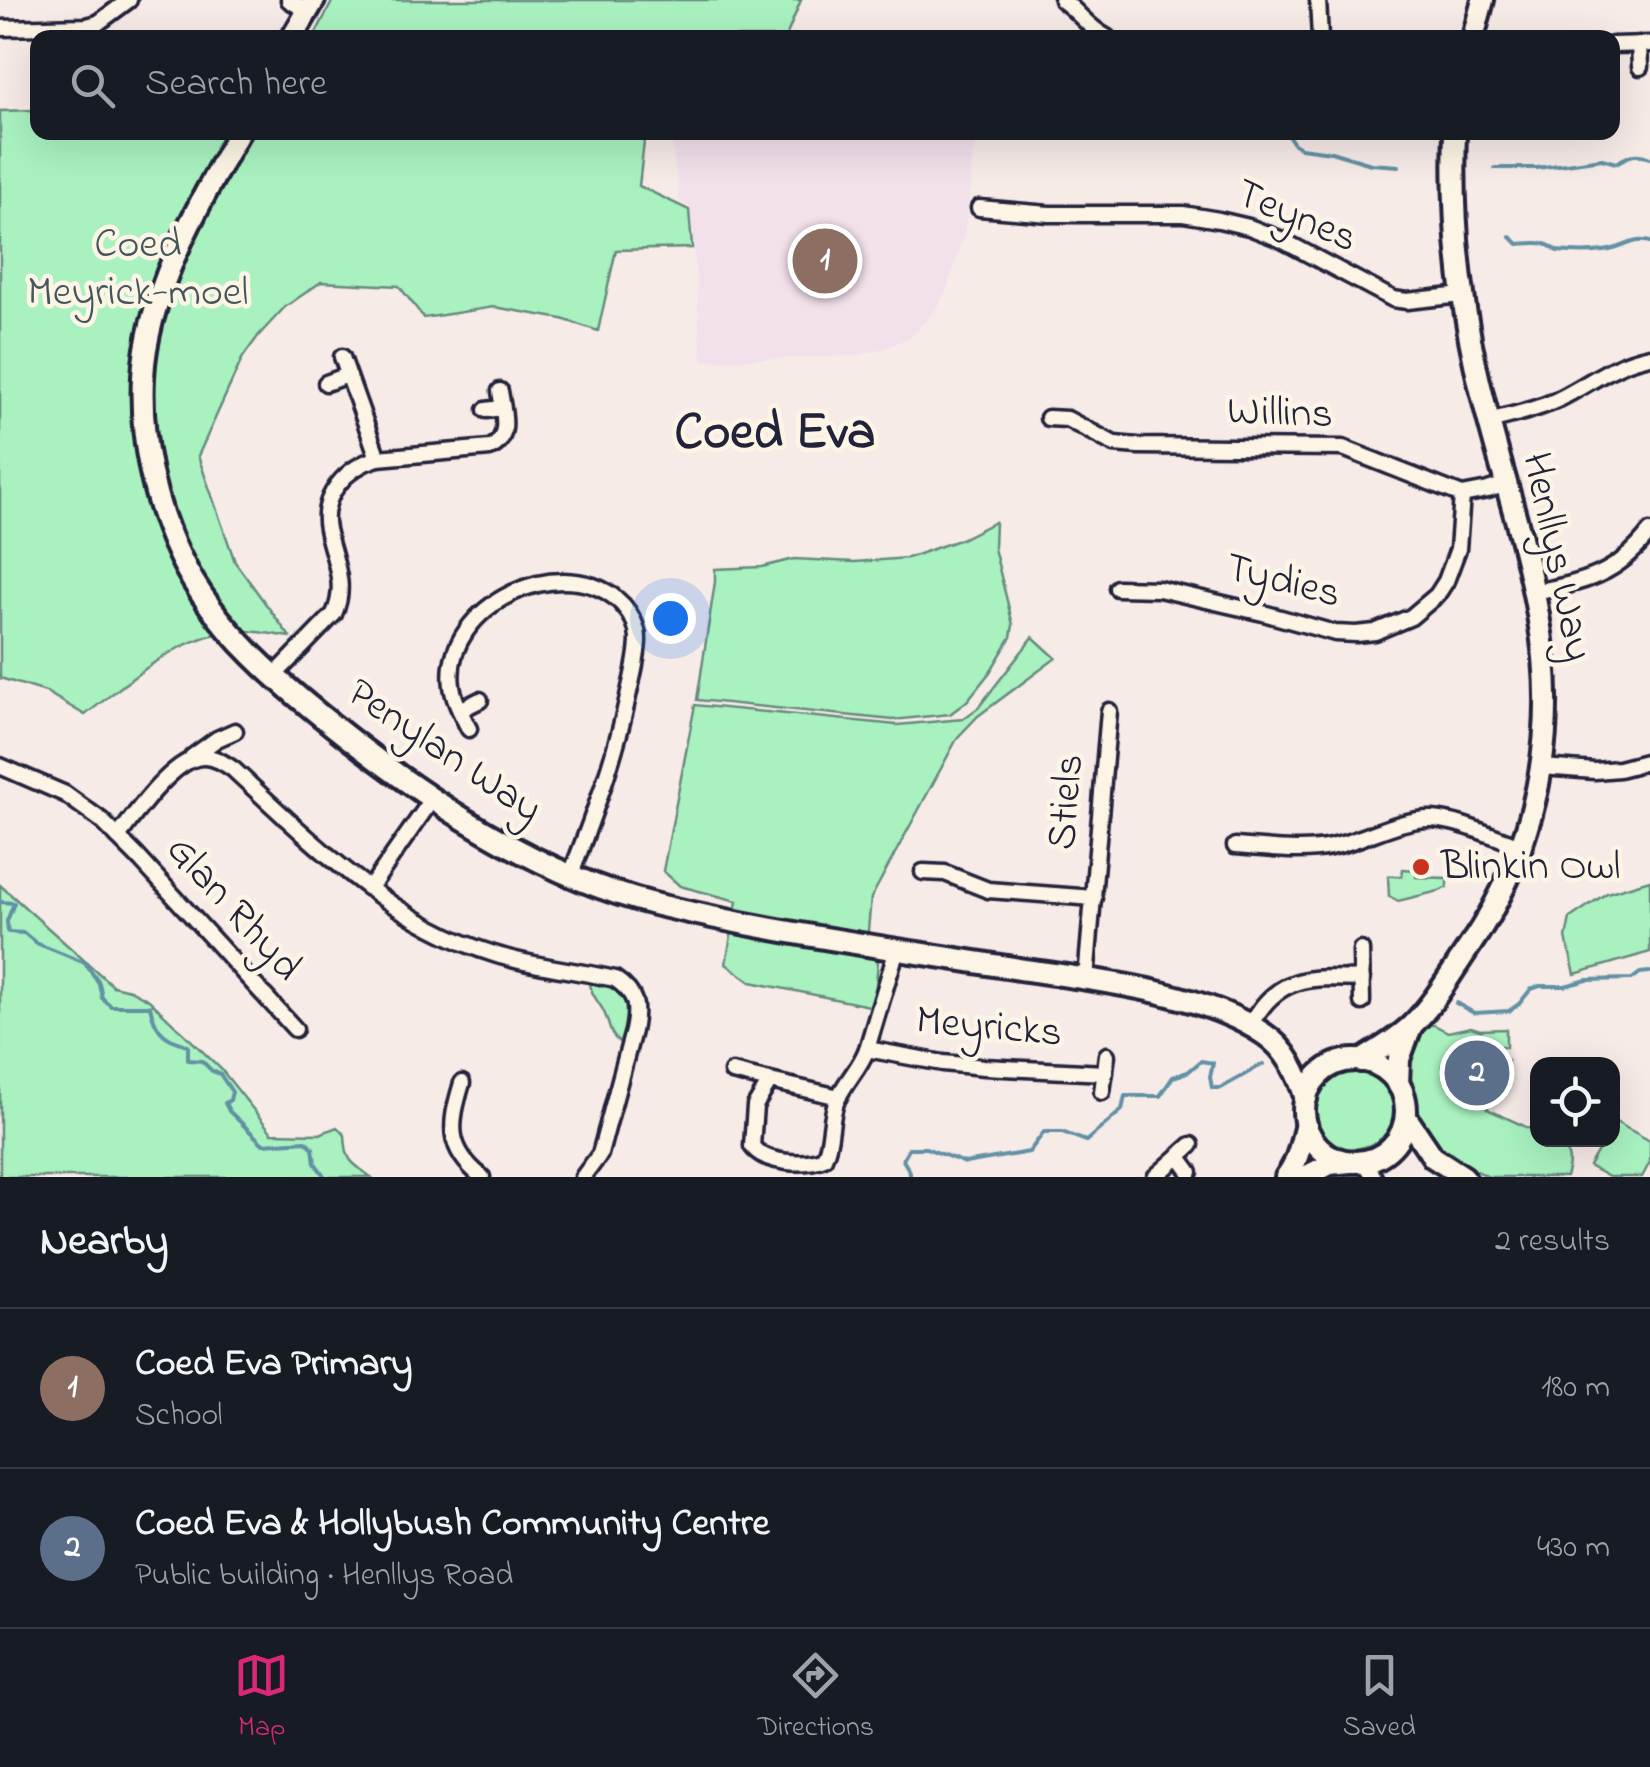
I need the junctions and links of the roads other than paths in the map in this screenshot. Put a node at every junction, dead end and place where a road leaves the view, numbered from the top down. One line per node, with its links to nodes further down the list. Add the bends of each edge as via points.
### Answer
1 (129, 0): 6 (street, via 87,26)
2 (1062, 0): 8 (street)
3 (1318, 0): 9 (street)
4 (1483, 0): 10 (street)
5 (303, 4): 7 (street)
6 (0, 28)
7 (295, 30)
8 (1094, 30)
9 (1320, 30)
10 (1474, 30)
11 (1644, 44): 12 (street)
12 (1640, 67)
13 (235, 140): 30 (street, Penylan Way, via 192,217 154,315 143,374 144,425 160,507 180,557 241,645)
14 (1454, 140): 16 (street, Henllys Way)
15 (978, 208): 16 (street, Teynes, via 1219,220 1280,239 1393,299)
16 (1462, 296): 23 (street, Henllys Way)
17 (1650, 356): 23 (street, via 1601,373 1552,403)
18 (342, 358): 19 (street)
19 (348, 375): 20 (street); 24 (street)
20 (326, 383)
21 (500, 391): 24 (street, via 494,409 503,438 498,445)
22 (1048, 418): 26 (street, Willins, via 1068,419 1114,444 1343,448)
23 (1489, 421): 25 (street, Henllys Way)
24 (378, 458): 30 (street, via 342,477 327,508 341,590 334,614)
25 (1506, 484): 26 (street); 29 (street, Henllys Way)
26 (1462, 495): 28 (street, Tydies, via 1458,549 1438,595 1411,617 1376,632 1335,632 1159,588)
27 (1650, 532): 29 (street, via 1596,577)
28 (1117, 588)
29 (1534, 592): 39 (street, Henllys Way, via 1544,679)
30 (274, 678): 40 (street, Penylan Way)
31 (480, 700): 32 (street)
32 (460, 710): 34 (street); 45 (street, via 452,688 454,657 473,623 503,598 567,582 605,591 629,612 638,638 626,707)
33 (1109, 711): 47 (street, Stiels)
34 (468, 728)
35 (235, 731): 36 (street, Glan Rhyd)
36 (187, 760): 41 (street, Glan Rhyd); 46 (street, via 203,756 233,769)
37 (1650, 762): 39 (street, via 1619,769)
38 (0, 766): 41 (street, Glan Rhyd, via 65,794)
39 (1542, 767): 43 (street, Henllys Way)
40 (433, 798): 45 (street, Penylan Way, via 495,839); 46 (street)
41 (118, 837): 55 (street, Glan Rhyd)
42 (1235, 846): 43 (street, via 1308,851 1432,819)
43 (1521, 846): 53 (street, Henllys Way, via 1486,923)
44 (924, 872): 47 (street, Stiels, via 988,890)
45 (571, 874): 48 (street, Penylan Way, via 655,904)
46 (370, 888): 78 (street, via 447,937 627,988 635,1000 633,1031 600,1154)
47 (1094, 898): 50 (street, Stiels)
48 (897, 948): 50 (street, Penylan Way); 57 (street, Meyricks)
49 (1362, 950): 51 (street)
50 (1086, 980): 54 (street, Penylan Way, via 1204,1006)
51 (1362, 980): 52 (street); 54 (street, via 1290,982 1263,1004)
52 (1362, 1002)
53 (1412, 1025): 59 (street); 65 (street)
54 (1250, 1026): 56 (street, Penylan Way)
55 (295, 1029)
56 (1280, 1046): 60 (street, Penylan Way); 68 (street, Penylan Way)
57 (867, 1049): 62 (street, Meyricks, via 971,1066); 67 (street, Meyricks)
58 (1107, 1055): 62 (street)
59 (1361, 1061): 60 (street); 65 (street, via 1382,1068)
60 (1335, 1064): 68 (street)
61 (732, 1072): 63 (street)
62 (1105, 1073): 66 (street)
63 (770, 1081): 67 (street); 67 (street, Meyricks, via 755,1106 752,1135 752,1146 766,1157 812,1164 824,1158)
64 (462, 1083): 77 (street, via 452,1132)
65 (1398, 1084): 69 (street)
66 (1102, 1092)
67 (838, 1096)
68 (1306, 1100): 70 (street)
69 (1406, 1117): 72 (street); 74 (street)
70 (1306, 1124): 75 (street, via 1318,1146); 80 (street)
71 (1192, 1145): 73 (street)
72 (1388, 1150): 74 (street); 75 (street)
73 (1179, 1157): 76 (street); 79 (street)
74 (1433, 1157): 82 (street)
75 (1363, 1167): 81 (street, via 1330,1164)
76 (1190, 1172)
77 (482, 1177)
78 (583, 1177)
79 (1155, 1177)
80 (1286, 1177)
81 (1305, 1177)
82 (1464, 1177)

